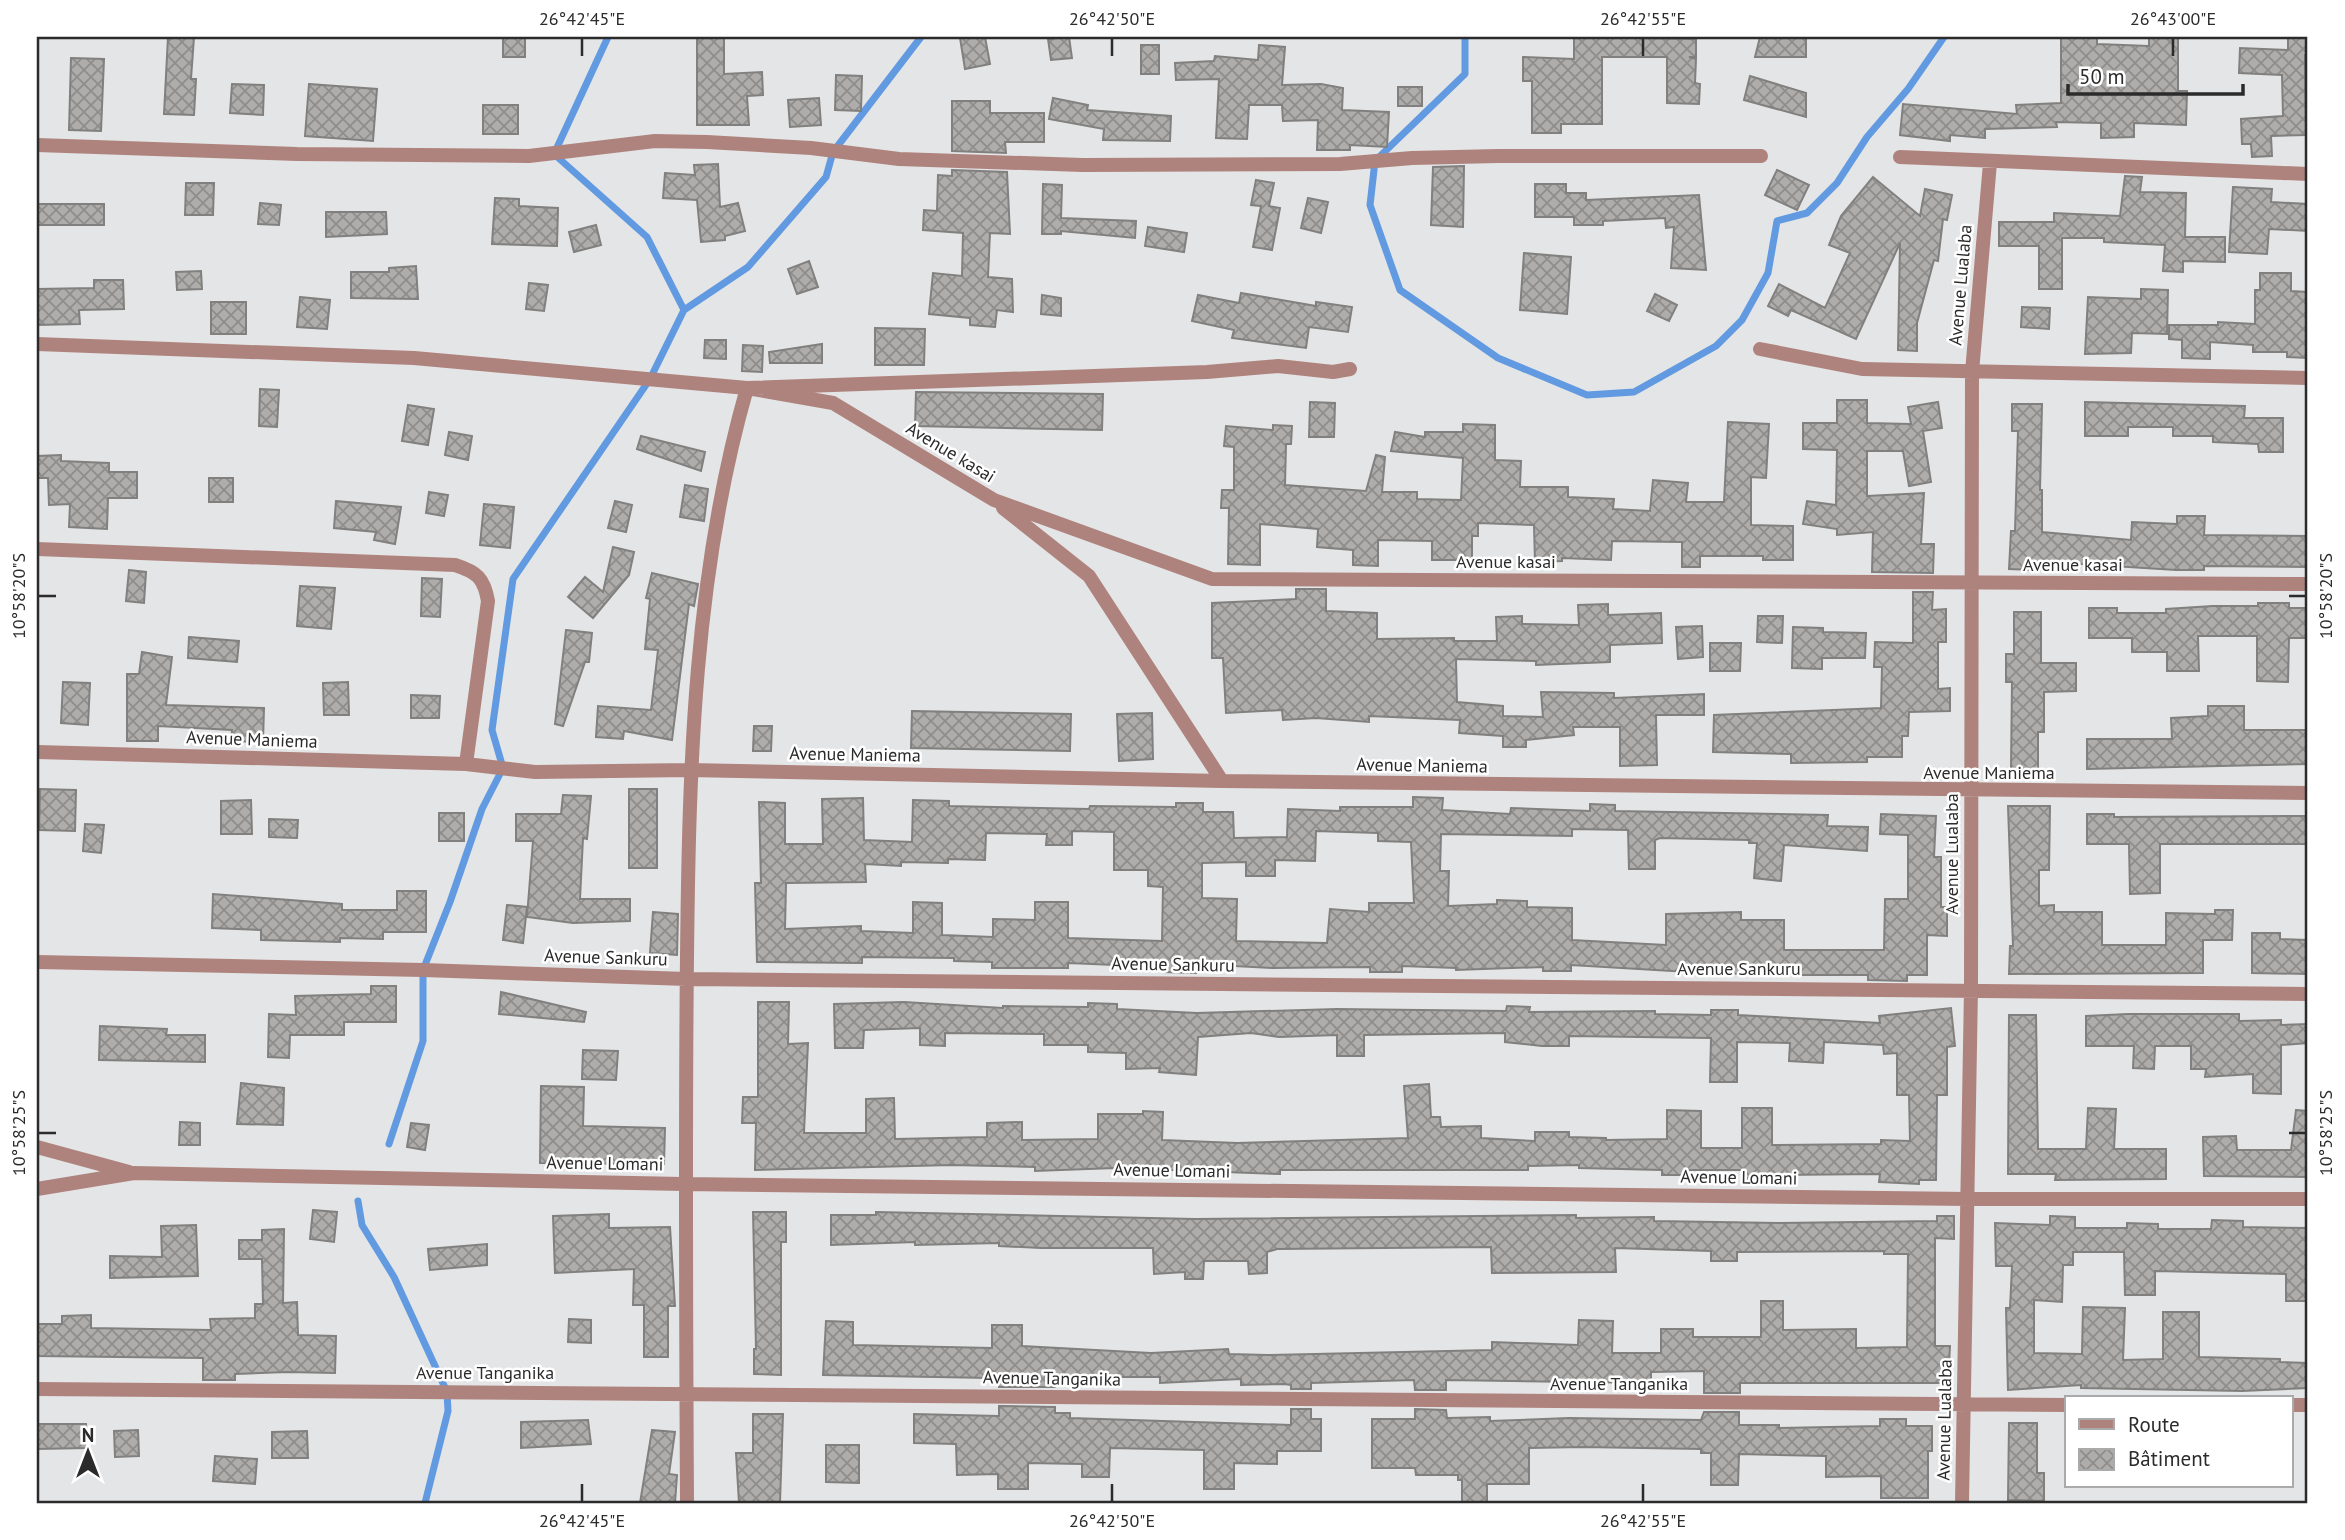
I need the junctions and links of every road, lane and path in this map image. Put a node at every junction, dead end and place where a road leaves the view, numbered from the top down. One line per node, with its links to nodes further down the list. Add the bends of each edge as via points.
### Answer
1 (37, 145): 2 (street, via 529,156 655,141 799,147 899,159 1122,165 1340,164 1498,156)
2 (1761, 156)
3 (1900, 157): 4 (street)
4 (1990, 163): 5 (street); 9 (street, Avenue Lualaba)
5 (2308, 174)
6 (37, 344): 11 (street, via 414,358)
7 (1760, 349): 9 (street, via 1862,369)
8 (1349, 369): 11 (street, via 1333,372 1279,366)
9 (1972, 372): 10 (street); 14 (street, Avenue Lualaba)
10 (2308, 378)
11 (747, 388): 12 (street, Avenue kasai, via 833,403); 18 (street, via 716,513)
12 (994, 500): 14 (street, Avenue kasai, via 1212,579); 19 (street, via 1089,576)
13 (37, 549): 17 (street, via 325,558 455,565 474,571 485,584 488,601)
14 (1971, 582): 15 (street, Avenue kasai); 20 (street, Avenue Lualaba)
15 (2308, 584)
16 (37, 752): 17 (street, Avenue Maniema)
17 (466, 764): 18 (street, Avenue Maniema, via 535,772)
18 (689, 770): 19 (street, Avenue Maniema); 23 (street)
19 (1222, 781): 20 (street, Avenue Maniema)
20 (1971, 792): 21 (street, Avenue Maniema); 24 (street, Avenue Lualaba)
21 (2308, 793)
22 (37, 962): 23 (street, Avenue Sankuru)
23 (687, 979): 24 (street, Avenue Sankuru); 28 (street)
24 (1971, 989): 25 (street, Avenue Sankuru); 30 (street, Avenue Lualaba)
25 (2308, 994)
26 (37, 1147): 27 (street)
27 (134, 1173): 28 (street, Avenue Lomani); 29 (street, Avenue Lomani)
28 (683, 1184): 30 (street, Avenue Lomani); 33 (street)
29 (37, 1189)
30 (1968, 1199): 31 (street, Avenue Lomani); 34 (street, Avenue Lualaba)
31 (2308, 1199)
32 (37, 1390): 33 (street, Avenue Tanganika)
33 (686, 1392): 34 (street, Avenue Tanganika); 36 (street)
34 (1964, 1405): 35 (street, Avenue Tanganika); 37 (street, Avenue Lualaba)
35 (2065, 1405)
36 (687, 1503)
37 (1962, 1503)

